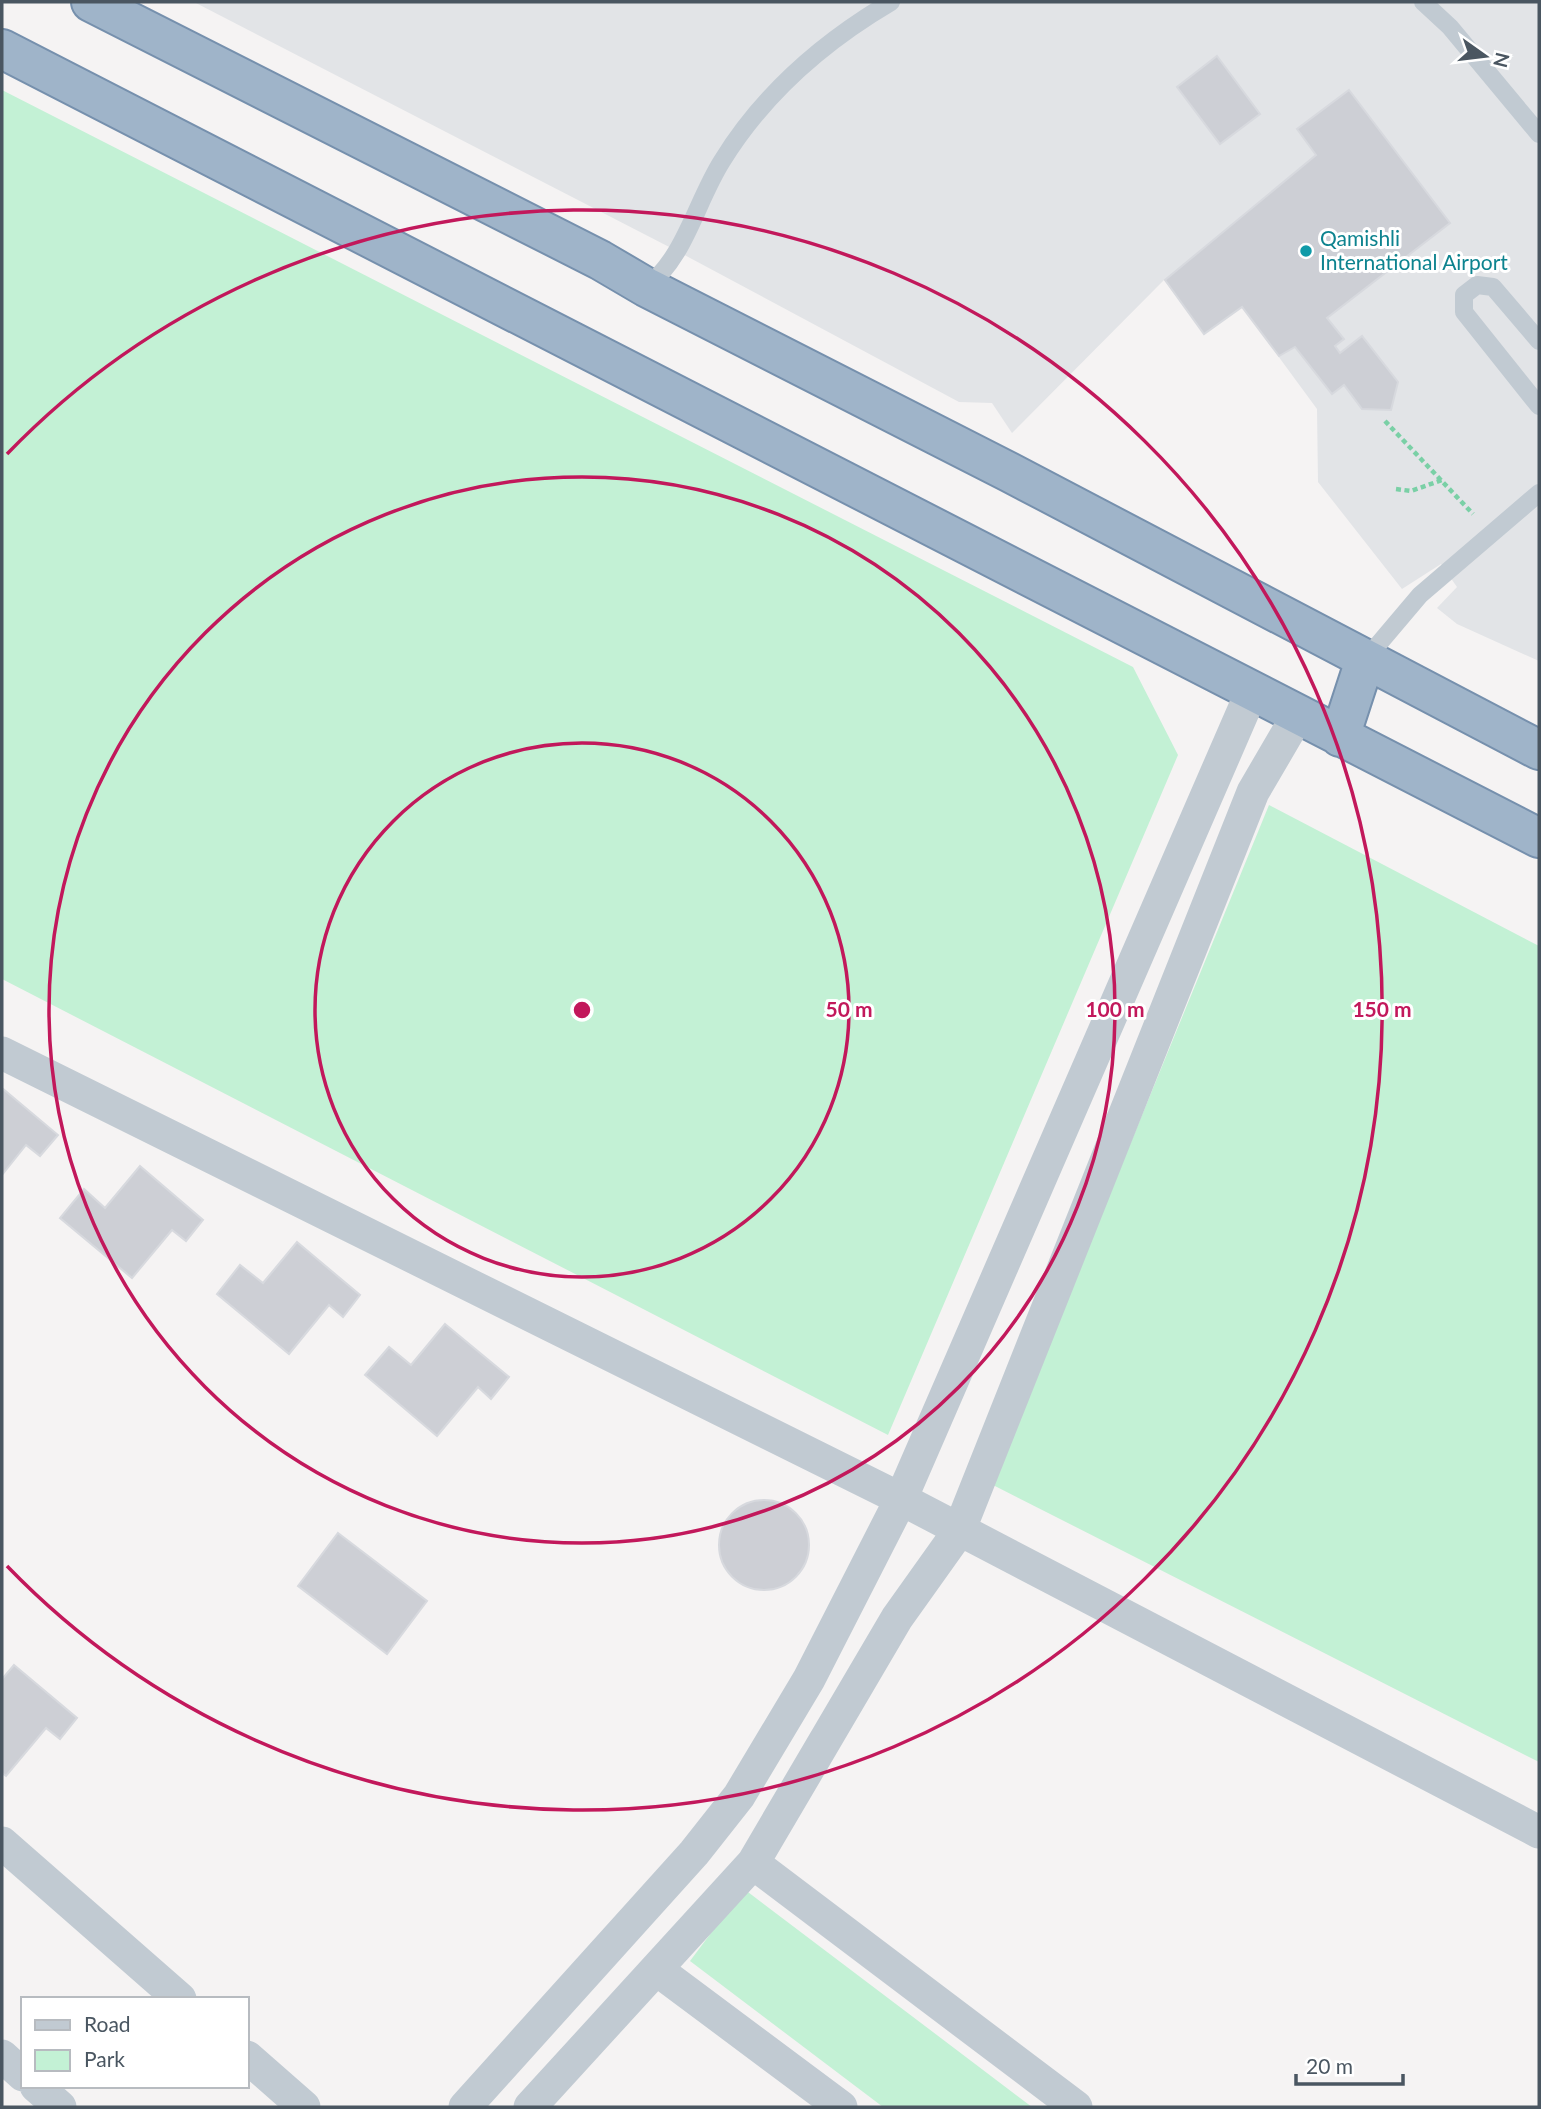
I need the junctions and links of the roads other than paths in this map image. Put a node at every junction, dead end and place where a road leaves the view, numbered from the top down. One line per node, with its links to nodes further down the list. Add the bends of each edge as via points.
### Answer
1 (91, 2): 6 (highway)
2 (891, 2): 6 (lane, via 819,49 750,120 722,161 665,273)
3 (1423, 2): 5 (lane, via 1450,27)
4 (2, 49): 11 (highway)
5 (1539, 134)
6 (646, 287): 10 (highway)
7 (1539, 341): 8 (lane, via 1493,287 1477,285 1464,295 1464,312)
8 (1539, 406)
9 (1539, 493): 10 (lane, via 1420,595)
10 (1365, 660): 13 (highway); 14 (highway)
11 (1252, 691): 12 (highway); 17 (street)
12 (1298, 715): 13 (highway); 18 (street, via 1253,792)
13 (1340, 737): 15 (highway)
14 (1539, 750)
15 (1539, 838)
16 (2, 1053): 17 (street)
17 (901, 1499): 18 (street); 30 (street, via 809,1679 739,1796 694,1853)
18 (959, 1531): 19 (street); 21 (street, via 897,1618)
19 (1539, 1832)
20 (2, 1843): 23 (street)
21 (753, 1863): 22 (street); 33 (street)
22 (656, 1969): 31 (street); 32 (street)
23 (178, 1997)
24 (2, 2056): 26 (street)
25 (248, 2058): 29 (street)
26 (21, 2073)
27 (38, 2088): 28 (street)
28 (60, 2107)
29 (304, 2107)
30 (465, 2107)
31 (530, 2107)
32 (841, 2107)
33 (1076, 2107)

